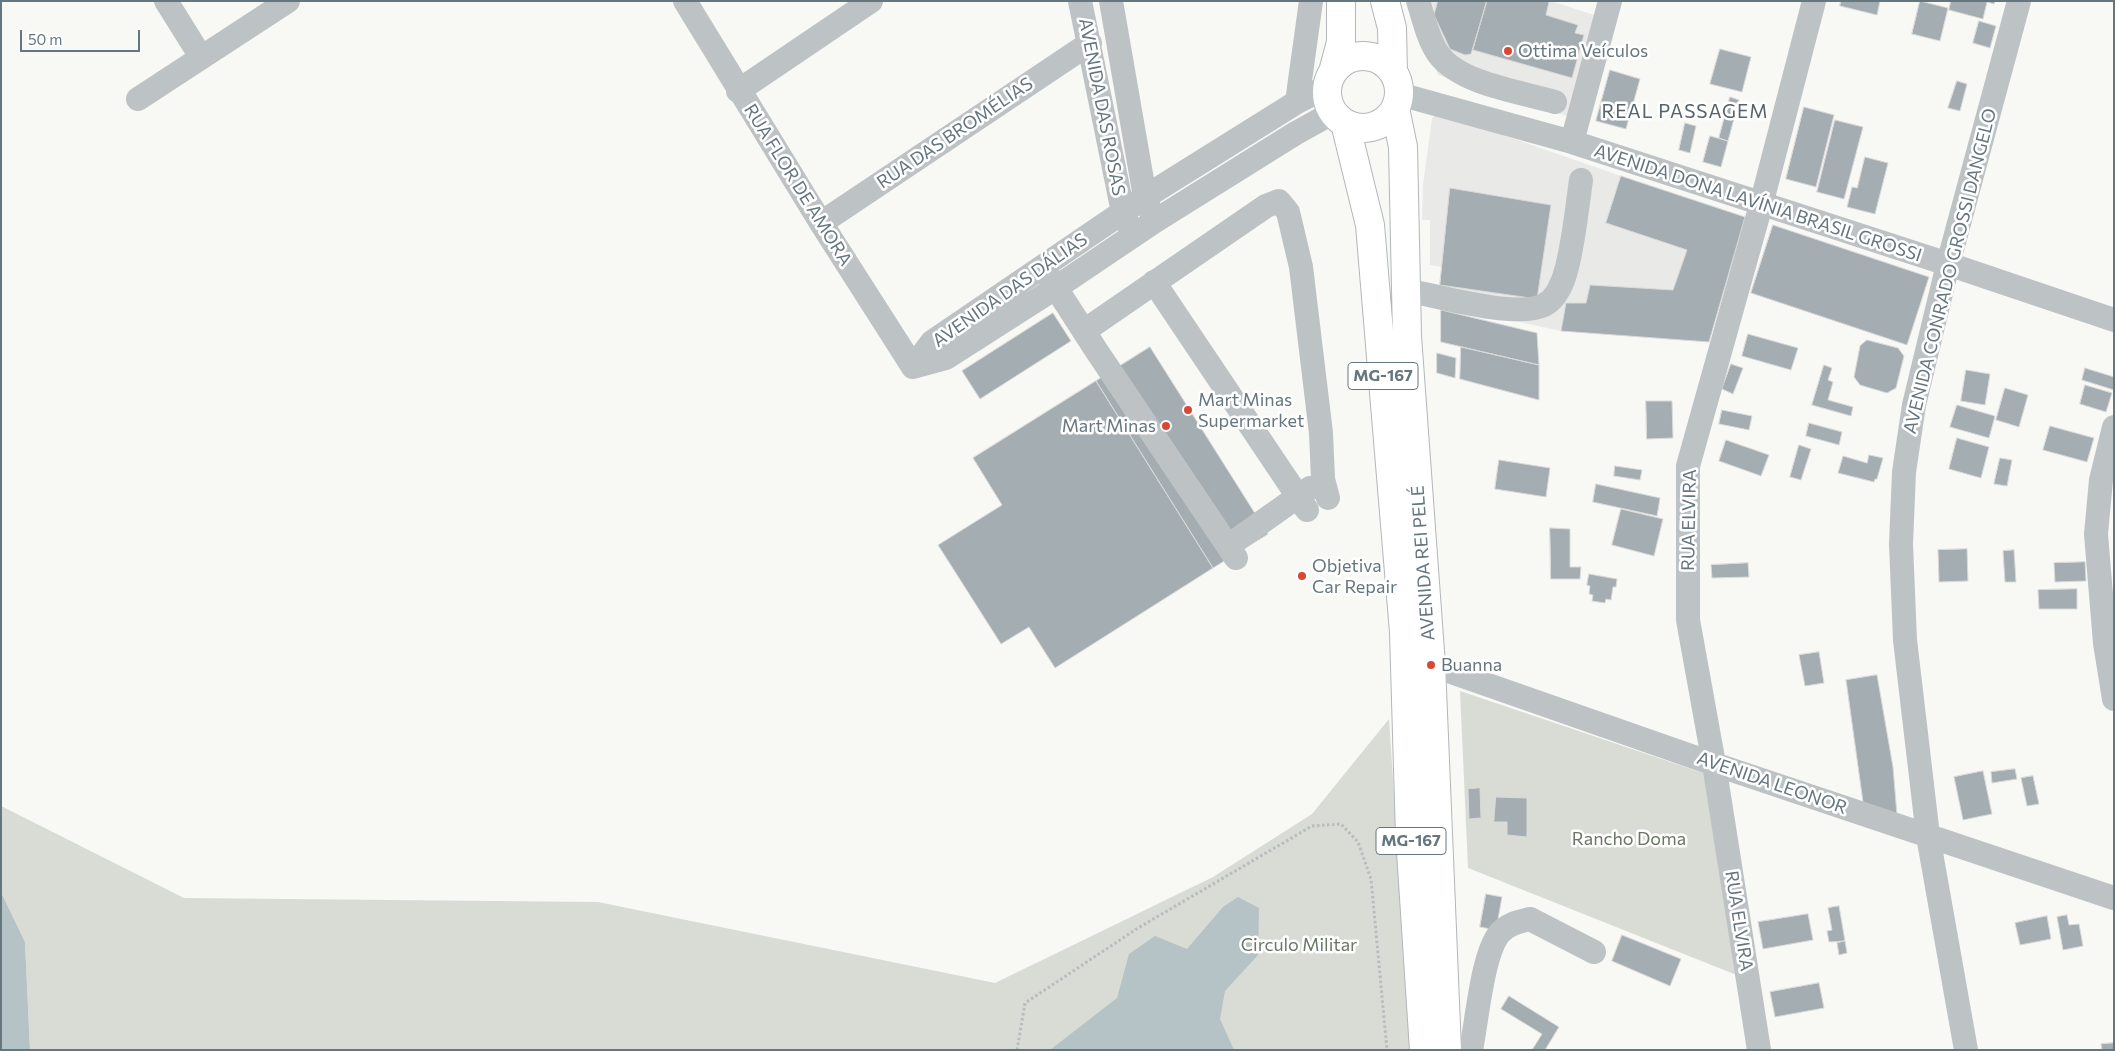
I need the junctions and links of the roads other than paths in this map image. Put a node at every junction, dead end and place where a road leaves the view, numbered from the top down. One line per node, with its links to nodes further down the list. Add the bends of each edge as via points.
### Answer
1 (166, 1): 15 (street)
2 (288, 1): 15 (street)
3 (685, 1): 16 (street, RUA FLOR DE AMORA)
4 (871, 1): 16 (street)
5 (1080, 1): 14 (street, AVENIDA DAS ROSAS)
6 (1111, 1): 24 (street, AVENIDA DAS ROSAS)
7 (1311, 1): 20 (street)
8 (1340, 1): 18 (main road, AVENIDA REI PELÉ / MG-167, via 1341,42)
9 (1385, 1): 17 (main road, AVENIDA REI PELÉ / MG-167, via 1392,28)
10 (1418, 1): 21 (street, via 1431,42 1450,67 1467,76)
11 (1610, 1): 22 (street)
12 (1814, 1): 25 (street, RUA ELVIRA)
13 (2019, 1): 30 (street, AVENIDA CONRADO GROSSI DANGELO)
14 (1090, 43): 26 (street, AVENIDA DAS ROSAS); 28 (street, RUA DAS BROMÉLIAS)
15 (201, 56): 19 (street)
16 (738, 90): 28 (street, RUA FLOR DE AMORA)
17 (1395, 91): 18 (main road, via 1382,122 1364,128); 18 (main road, via 1384,63 1363,56 1346,61); 22 (street, AVENIDA DONA LAVÍNIA BRASIL GROSSI); 34 (main road, AVENIDA REI PELÉ / MG-167, via 1403,147)
18 (1335, 98): 20 (street, AVENIDA DAS DÁLIAS); 27 (street, AVENIDA DAS DÁLIAS); 46 (main road, AVENIDA REI PELÉ / MG-167, via 1370,225 1372,245 1404,632 1410,836)
19 (138, 99)
20 (1297, 102): 24 (street, AVENIDA DAS DÁLIAS)
21 (1555, 102)
22 (1572, 142): 25 (street, AVENIDA DONA LAVÍNIA BRASIL GROSSI)
23 (1581, 180): 34 (street, via 1567,268 1556,294 1546,304 1535,309 1504,310)
24 (1145, 197): 26 (street, AVENIDA DAS DÁLIAS); 27 (street, AVENIDA DAS ROSAS)
25 (1761, 205): 30 (street, AVENIDA DONA LAVÍNIA BRASIL GROSSI); 42 (street, RUA ELVIRA, via 1688,466 1688,620)
26 (1123, 212): 29 (street, AVENIDA DAS ROSAS); 31 (street, AVENIDA DAS DÁLIAS)
27 (1155, 221): 29 (street, AVENIDA DAS DÁLIAS)
28 (821, 223): 37 (street, RUA FLOR DE AMORA)
29 (1133, 236): 33 (street, AVENIDA DAS DÁLIAS)
30 (1948, 264): 35 (street, AVENIDA DONA LAVÍNIA BRASIL GROSSI); 43 (street, AVENIDA CONRADO GROSSI DANGELO, via 1914,405 1904,472 1901,544 1905,640)
31 (1043, 267): 33 (street); 37 (street, AVENIDA DAS DÁLIAS, via 932,342)
32 (1154, 282): 36 (street); 39 (street); 39 (street, via 1266,206 1279,201 1283,204 1293,229 1301,267 1325,488)
33 (1057, 287): 36 (street); 37 (street, AVENIDA DAS DÁLIAS, via 946,358)
34 (1406, 290): 40 (main road, AVENIDA REI PELÉ / MG-167, via 1410,388)
35 (2114, 320)
36 (1084, 331): 39 (street, via 1232,552)
37 (913, 367)
38 (2114, 428): 41 (street, via 2101,480 2096,534 2105,643)
39 (1302, 503)
40 (1431, 665): 42 (street, AVENIDA LEONOR); 47 (main road, AVENIDA REI PELÉ / MG-167)
41 (2114, 699)
42 (1714, 764): 43 (street, AVENIDA LEONOR); 49 (street, RUA ELVIRA)
43 (1928, 836): 44 (street, AVENIDA LEONOR); 50 (street, AVENIDA CONRADO GROSSI DANGELO)
44 (2114, 898)
45 (1594, 952): 48 (street, via 1530,919 1511,924 1499,934 1490,951)
46 (1424, 1050)
47 (1447, 1050)
48 (1471, 1050)
49 (1759, 1050)
50 (1966, 1050)

